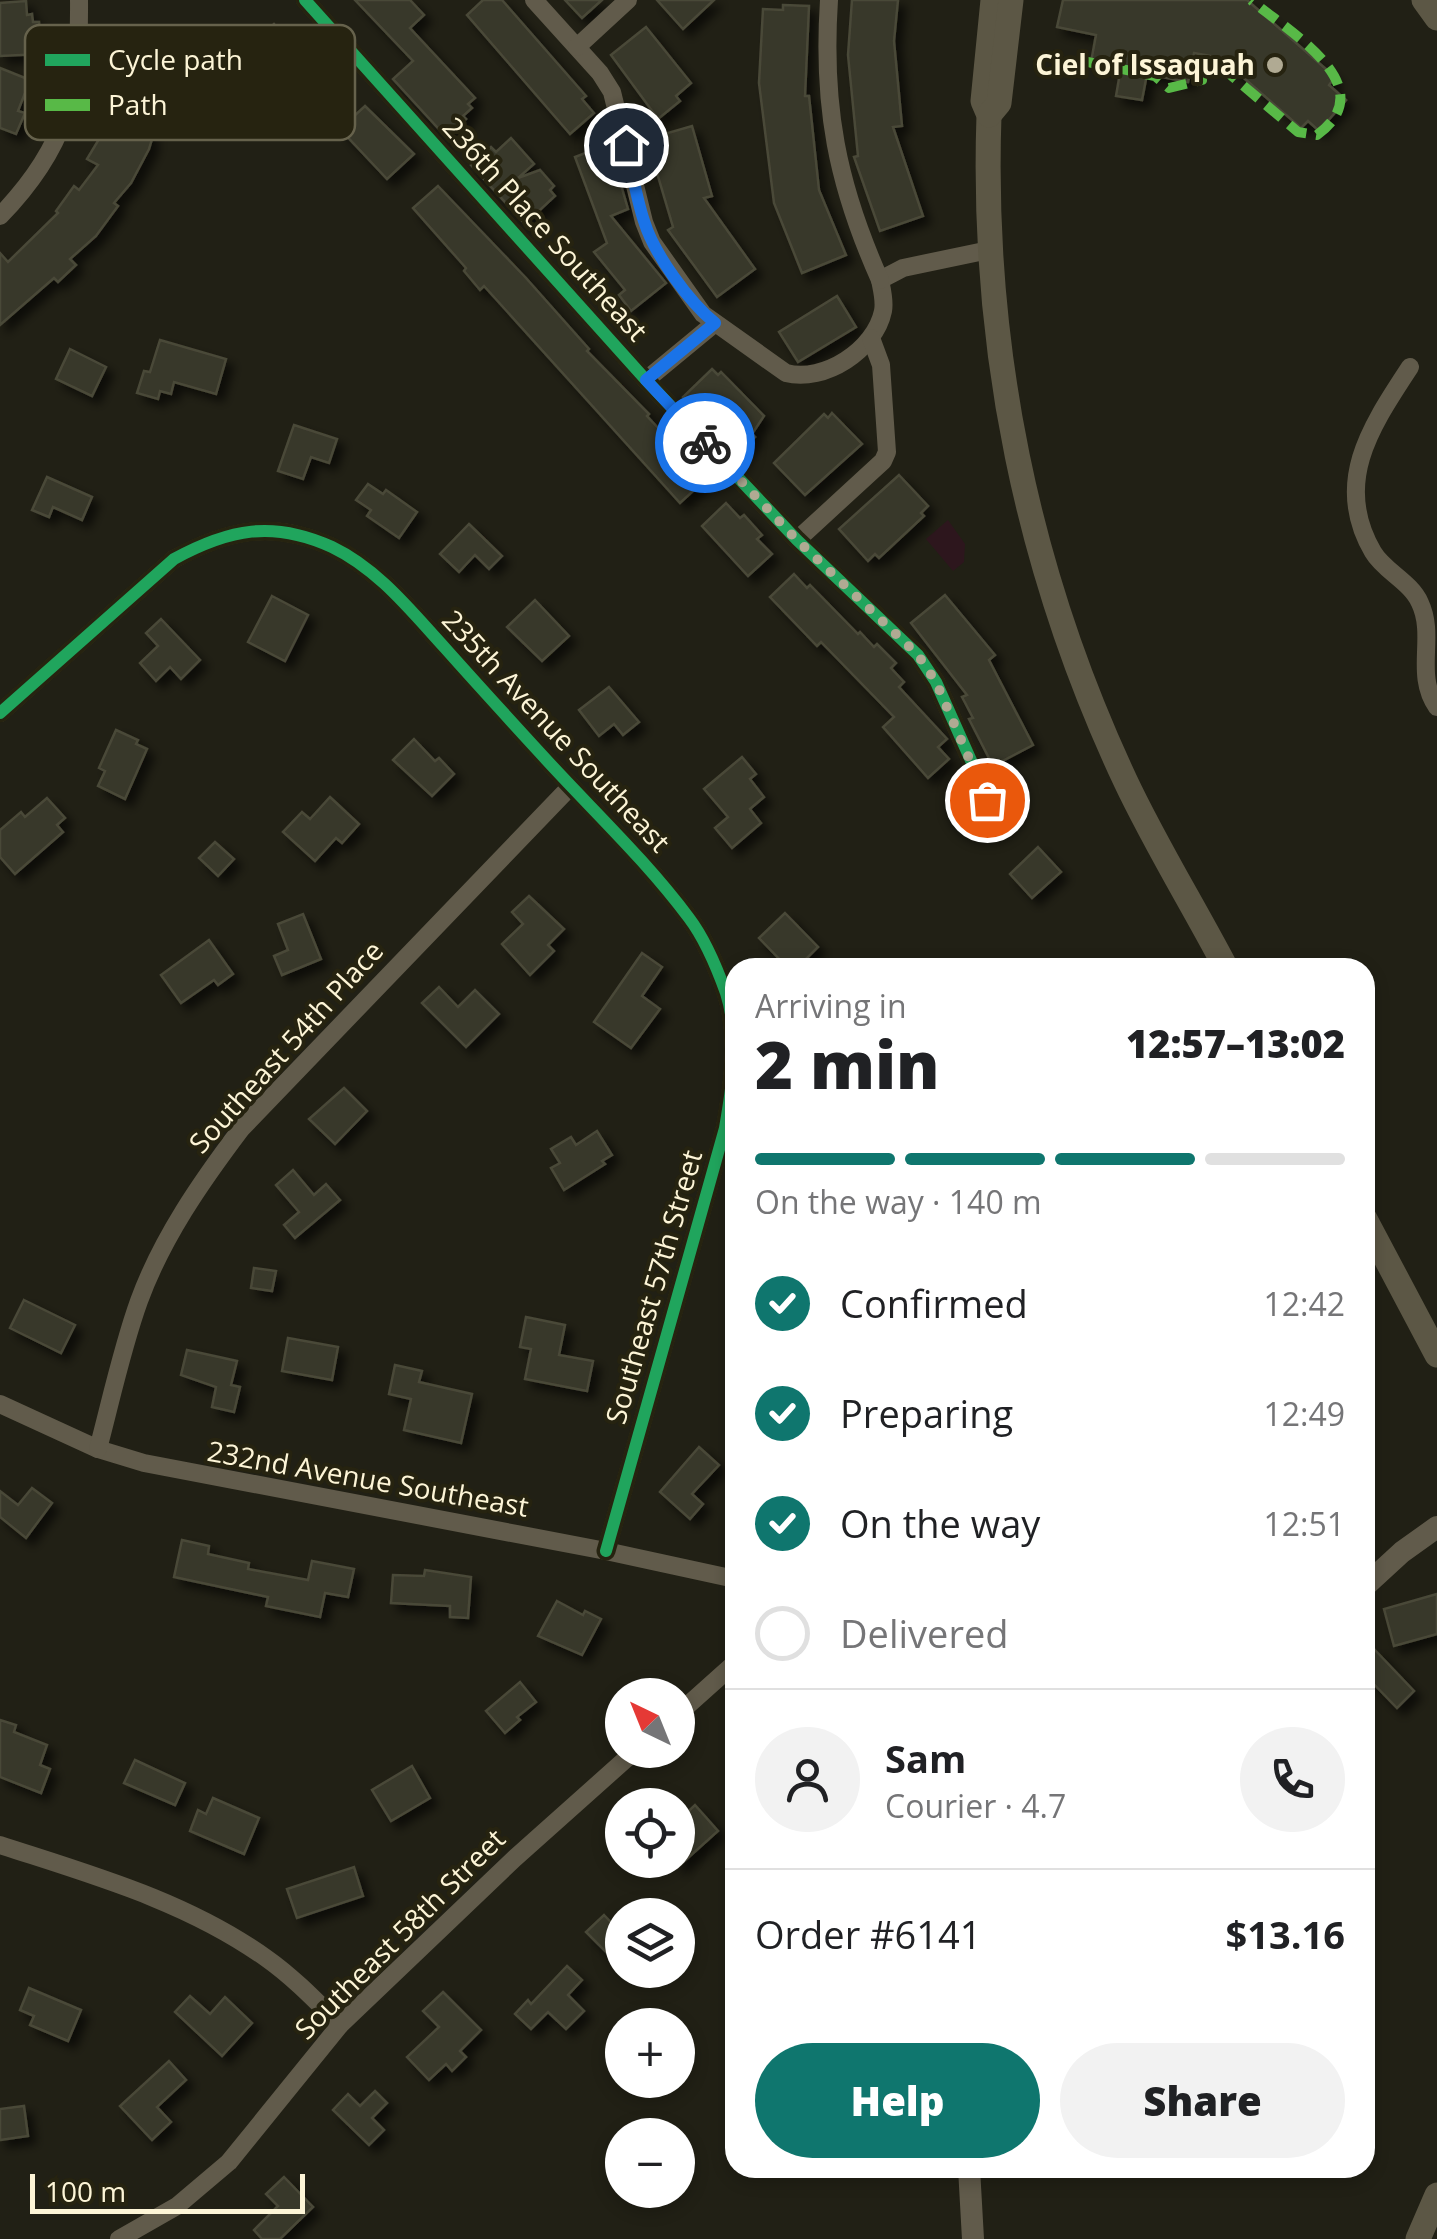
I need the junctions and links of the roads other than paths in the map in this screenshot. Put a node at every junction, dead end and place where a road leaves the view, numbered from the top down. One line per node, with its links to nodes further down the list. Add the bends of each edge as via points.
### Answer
1 (79, 0): 10 (street)
2 (305, 0): 11 (street, 236th Place Southeast)
3 (534, 0): 12 (street)
4 (628, 0): 12 (street)
5 (829, 0): 18 (street, via 828,83 840,174)
6 (992, 0): 14 (main road, via 983,101)
7 (1011, 0): 14 (main road, via 999,103)
8 (1424, 0): 9 (main road)
9 (1437, 18)
10 (79, 25)
11 (327, 25)
12 (577, 46): 19 (street, via 612,92 652,242)
13 (355, 56): 22 (street, 236th Place Southeast)
14 (989, 115): 17 (main road)
15 (56, 140): 16 (street)
16 (0, 216)
17 (990, 250): 18 (street, via 903,268); 28 (main road, via 1009,425 1048,582 1126,781)
18 (880, 280): 20 (street, via 884,306)
19 (715, 323): 20 (street, via 799,376 822,372); 22 (street, 236th Place Southeast)
20 (871, 338): 23 (street, via 881,365 887,452)
21 (1410, 367): 24 (street, via 1369,430 1357,509 1373,554 1419,598 1428,628 1424,677)
22 (646, 380): 23 (street, 236th Place Southeast)
23 (797, 540): 27 (street, 236th Place Southeast, via 928,668)
24 (1437, 707)
25 (0, 712): 26 (street, 235th Avenue Southeast, via 174,559 219,538 270,529 329,546 374,574)
26 (571, 786): 29 (street, 235th Avenue Southeast, via 692,922); 34 (street, Southeast 54th Place, via 252,1117 204,1178 140,1300)
27 (998, 820)
28 (1221, 958)
29 (725, 992)
30 (725, 1122): 36 (street, Southeast 57th Street)
31 (1375, 1238): 32 (main road)
32 (1437, 1354)
33 (0, 1404): 34 (street, 232nd Avenue Southeast)
34 (98, 1449): 36 (street, 232nd Avenue Southeast, via 195,1476)
35 (1437, 1527): 38 (street)
36 (606, 1551): 37 (street, 232nd Avenue Southeast)
37 (725, 1577)
38 (1375, 1577)
39 (725, 1672): 40 (street)
40 (695, 1699)
41 (616, 1768): 43 (street, Southeast 58th Street)
42 (0, 1845): 43 (street, via 171,1903 230,1934 292,1978)
43 (340, 2025): 46 (street, Southeast 58th Street, via 229,2162 177,2206)
44 (970, 2178): 47 (street)
45 (1437, 2195): 48 (main road)
46 (119, 2239)
47 (973, 2239)
48 (1418, 2239)

